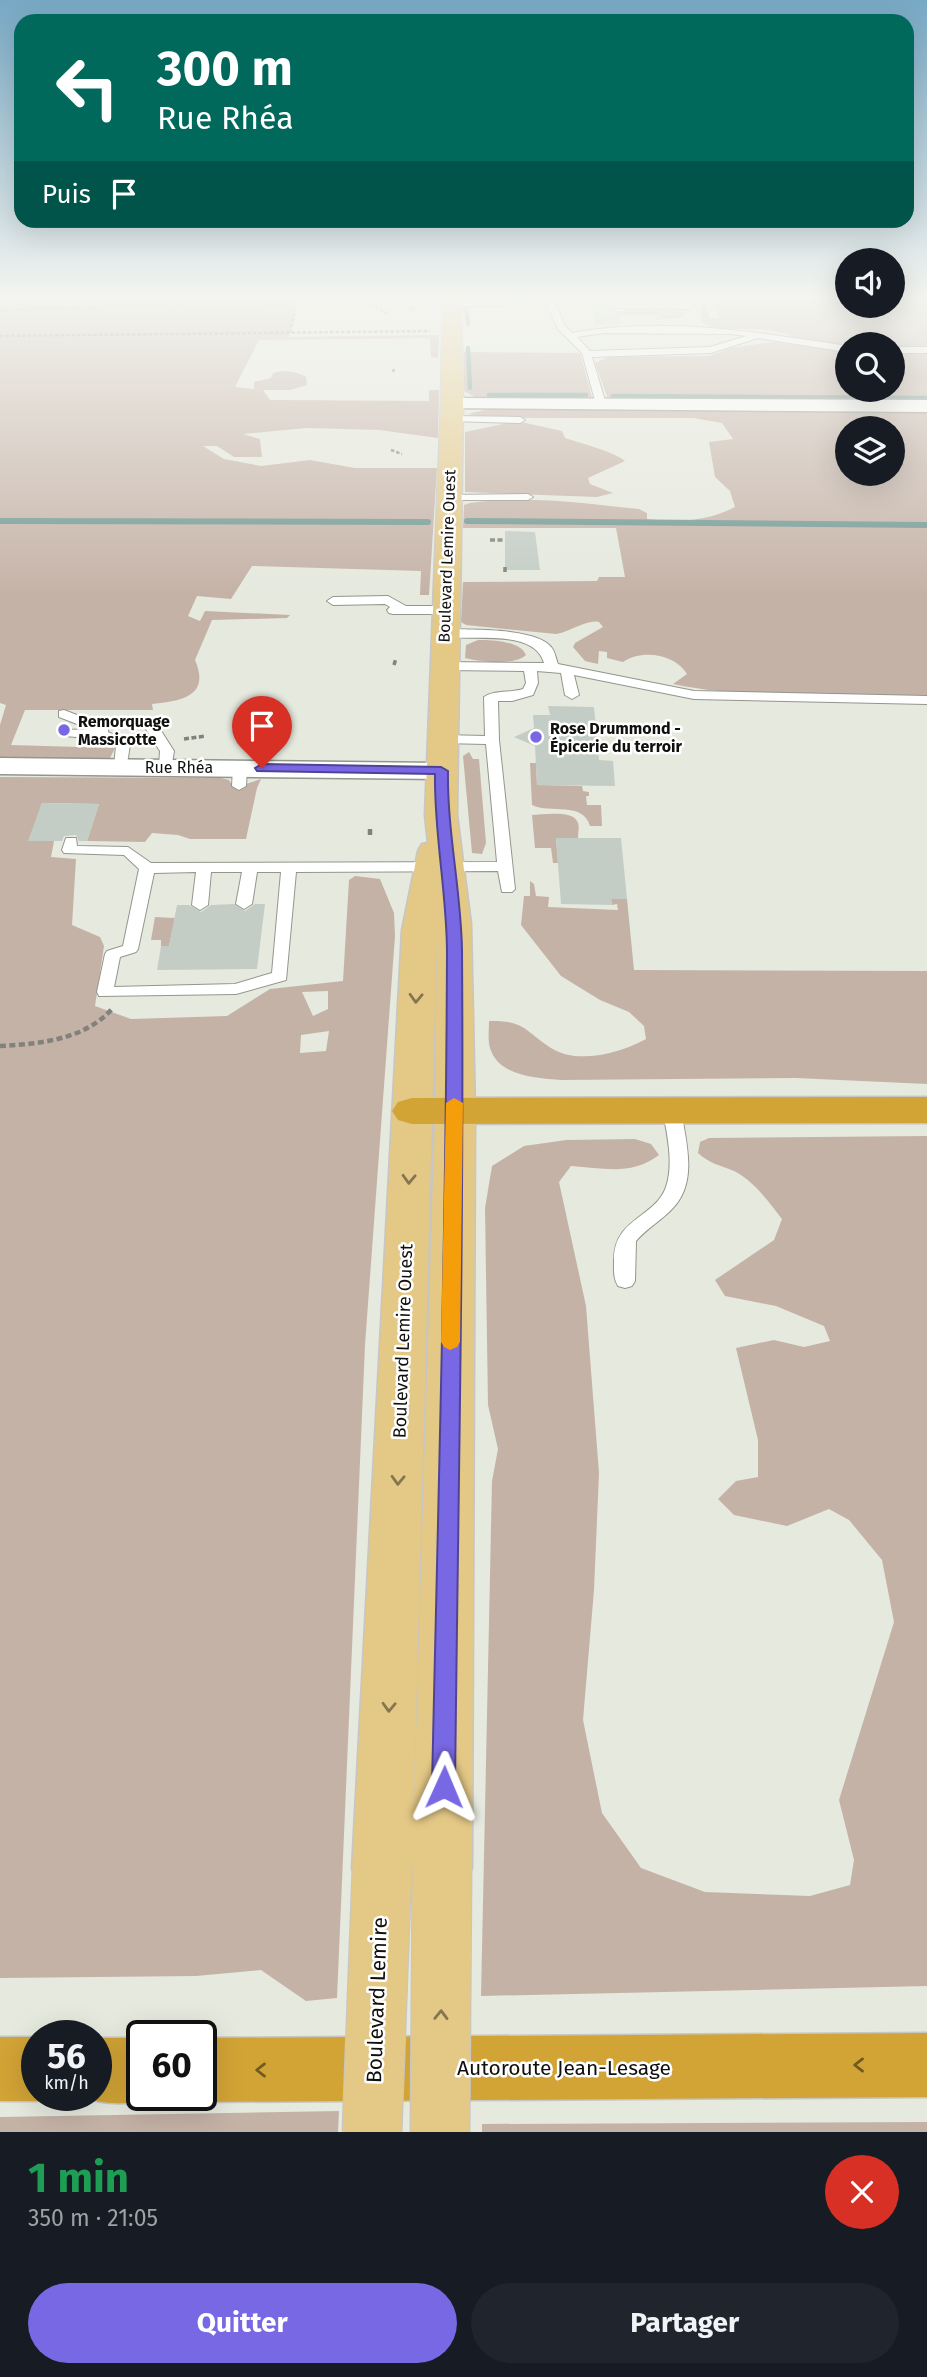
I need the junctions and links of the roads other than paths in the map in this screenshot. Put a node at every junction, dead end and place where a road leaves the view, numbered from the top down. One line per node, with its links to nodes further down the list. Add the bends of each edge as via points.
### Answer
1 (452, 395): 5 (main road, Boulevard Lemire Ouest)
2 (599, 395): 3 (lane)
3 (601, 404): 4 (street); 5 (street)
4 (927, 406)
5 (452, 412): 6 (lane); 8 (main road, Boulevard Lemire Ouest)
6 (520, 420)
7 (528, 497): 8 (lane)
8 (449, 498): 12 (main road, Boulevard Lemire Ouest)
9 (333, 601): 11 (lane, via 388,600)
10 (376, 610): 11 (lane)
11 (403, 610): 12 (lane)
12 (445, 622): 13 (main road, Boulevard Lemire Ouest); 15 (lane, via 526,639 547,650)
13 (443, 666): 14 (lane); 22 (main road, Boulevard Lemire Ouest)
14 (530, 666): 15 (lane); 23 (lane, via 533,683 528,692 491,697)
15 (559, 667): 16 (lane); 17 (lane, via 694,695)
16 (572, 695)
17 (927, 700)
18 (64, 714): 21 (lane)
19 (150, 726): 26 (lane, via 167,751)
20 (72, 733): 21 (lane)
21 (117, 739): 25 (lane, via 123,745)
22 (442, 740): 23 (lane); 27 (main road, Boulevard Lemire Ouest)
23 (492, 740): 29 (lane)
24 (0, 766): 25 (street, Rue Rhéa)
25 (121, 767): 26 (street, Rue Rhéa)
26 (166, 767): 27 (street, Rue Rhéa, via 240,777)
27 (441, 771): 34 (main road, Boulevard Lemire Ouest)
28 (71, 841): 32 (lane, via 69,850 128,851)
29 (505, 866): 34 (lane); 35 (lane)
30 (250, 867): 31 (lane); 33 (lane); 36 (lane)
31 (289, 867): 32 (lane, via 279,976 236,989 105,992 113,954 130,949); 34 (lane)
32 (147, 868): 33 (lane)
33 (204, 868): 37 (lane)
34 (439, 868): 39 (main road, Boulevard Lemire Ouest, via 454,924); 39 (main road, Boulevard Lemire Ouest, one-way to 39, via 419,930)
35 (507, 888)
36 (244, 904)
37 (200, 905)
38 (927, 1110): 40 (highway)
39 (433, 1111): 40 (highway); 42 (main road, Boulevard Lemire Ouest, one-way to 42); 48 (main road, Boulevard Lemire Ouest, one-way to 39, bridge, via 442,1868)
40 (672, 1111): 41 (lane, via 678,1179 671,1199 626,1240)
41 (625, 1281)
42 (382, 1869): 47 (main road, Boulevard Lemire, bridge)
43 (927, 2065): 46 (highway, Autoroute Jean-Lesage, one-way to 46)
44 (0, 2069): 45 (highway)
45 (21, 2069)
46 (217, 2070)
47 (372, 2132)
48 (440, 2132)

